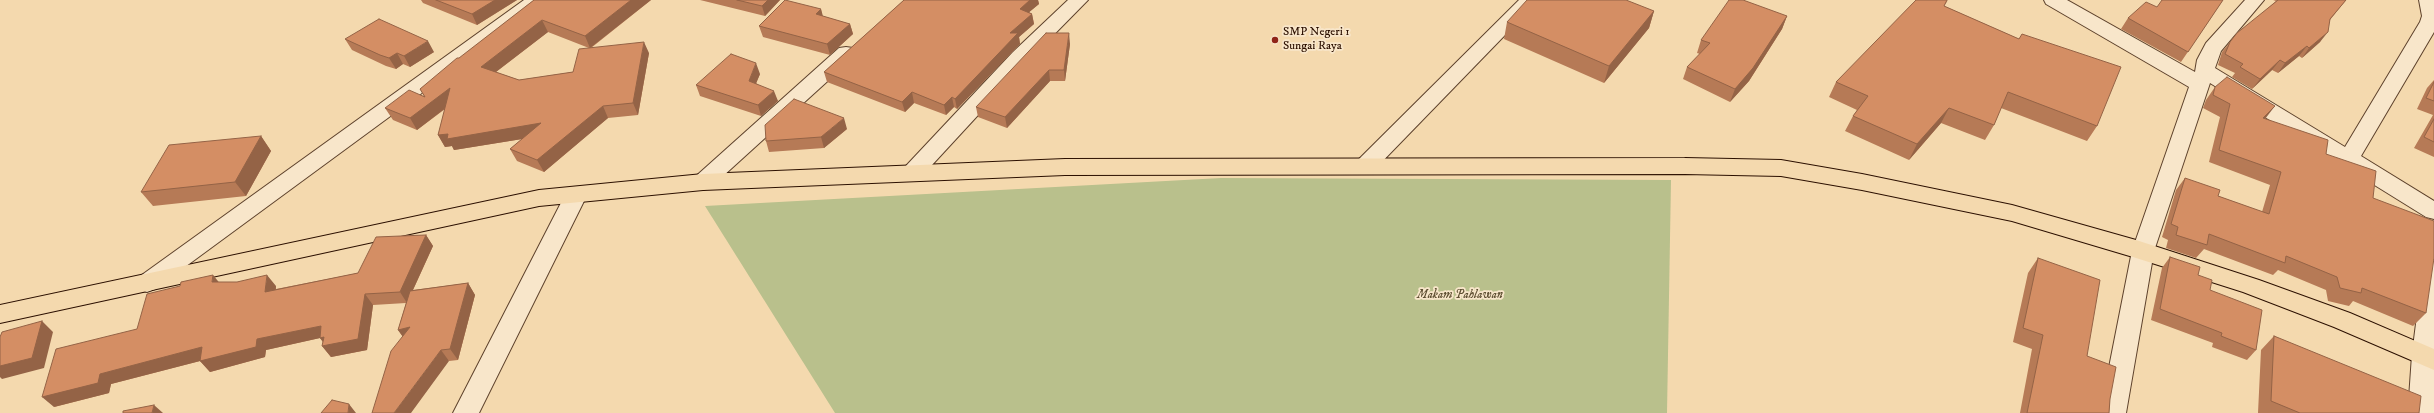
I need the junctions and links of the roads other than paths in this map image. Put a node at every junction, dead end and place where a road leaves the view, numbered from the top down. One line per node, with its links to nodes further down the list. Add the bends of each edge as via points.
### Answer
1 (536, 0): 17 (street)
2 (1079, 0): 11 (street, via 1020,56)
3 (1530, 0): 10 (street)
4 (2053, 0): 8 (street)
5 (2255, 0): 8 (street, via 2213,48)
6 (2428, 0): 9 (street, via 2432,16 2430,22)
7 (860, 41): 12 (street)
8 (2203, 77): 9 (street); 15 (street)
9 (2349, 158): 14 (street)
10 (1364, 166): 11 (main road, via 1065,167); 15 (main road, via 1781,168 2012,212)
11 (912, 173): 12 (main road)
12 (703, 182): 13 (main road)
13 (576, 195): 17 (main road, via 502,205); 20 (street)
14 (2434, 211)
15 (2143, 251): 19 (main road, via 2342,320); 21 (street)
16 (2434, 269): 19 (street)
17 (147, 283): 18 (main road)
18 (0, 314)
19 (2429, 358): 22 (street)
20 (466, 413)
21 (2114, 413)
22 (2421, 413)

